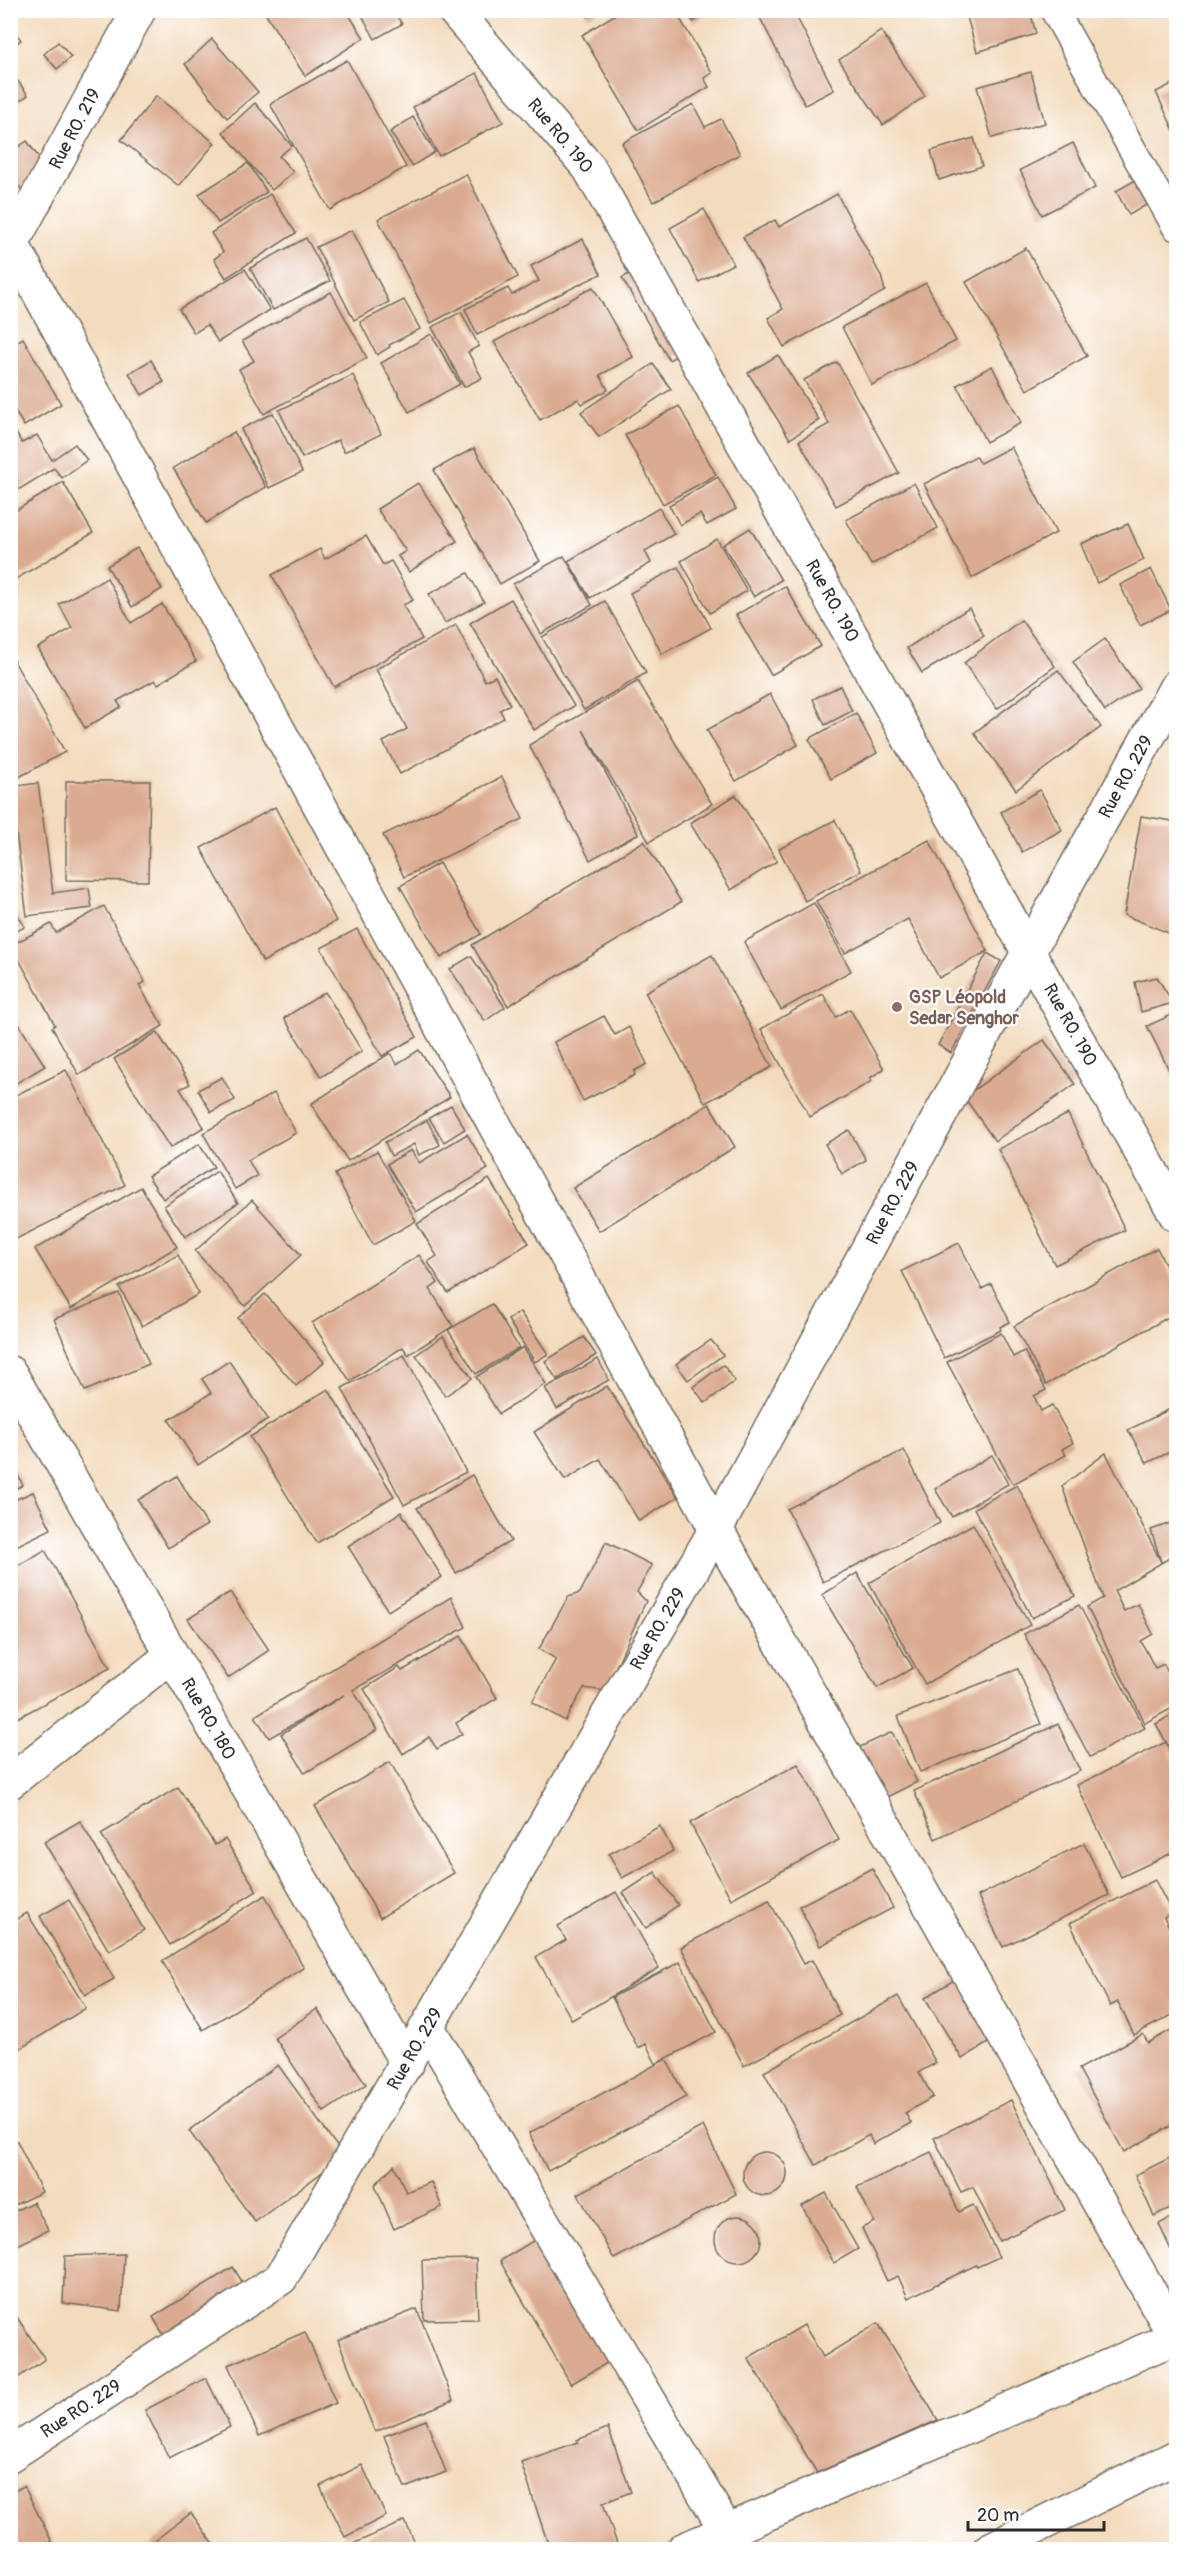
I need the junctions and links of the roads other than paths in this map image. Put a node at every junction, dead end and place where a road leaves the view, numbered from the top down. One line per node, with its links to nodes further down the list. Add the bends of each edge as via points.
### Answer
1 (139, 10): 5 (street, Rue RO. 219)
2 (453, 10): 7 (street, Rue RO. 190, via 589,168)
3 (1054, 10): 4 (lane)
4 (1176, 228)
5 (11, 243): 10 (street)
6 (1176, 687): 7 (street, Rue RO. 229)
7 (1029, 951): 8 (street, Rue RO. 190); 10 (street, Rue RO. 229)
8 (1176, 1215)
9 (10, 1373): 11 (street, Rue RO. 180)
10 (716, 1529): 13 (street, Rue RO. 229); 15 (street)
11 (171, 1656): 12 (street); 14 (street, Rue RO. 180)
12 (10, 1782)
13 (428, 2028): 14 (street, Rue RO. 229); 18 (street)
14 (407, 2064): 16 (street, Rue RO. 229, via 281,2278)
15 (1176, 2338): 18 (street)
16 (10, 2455)
17 (1176, 2457): 20 (street)
18 (726, 2530): 19 (street)
19 (683, 2550)
20 (989, 2550)

